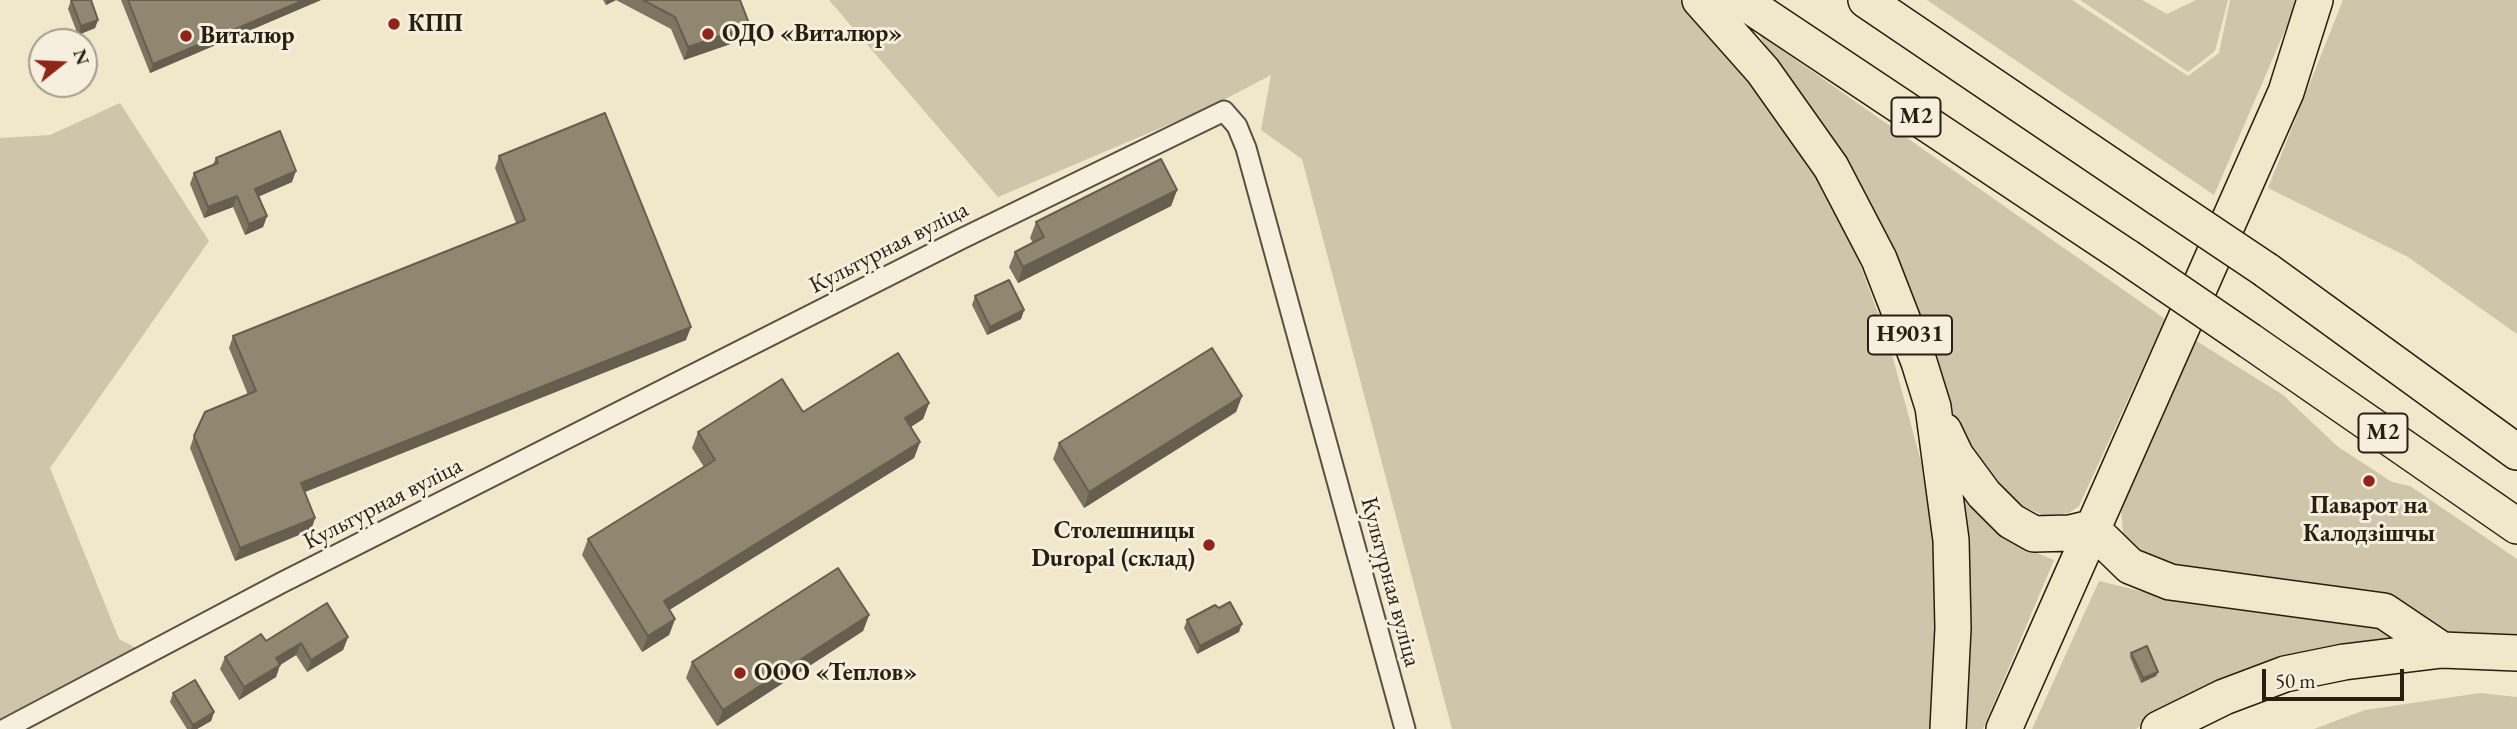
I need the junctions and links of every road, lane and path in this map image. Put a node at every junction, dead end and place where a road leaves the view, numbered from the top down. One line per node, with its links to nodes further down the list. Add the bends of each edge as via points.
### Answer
1 (1700, 0): 5 (highway, Н9031, via 1763,71 1837,178 1883,270)
2 (1741, 0): 7 (highway, М2, bridge, via 2127,257)
3 (1866, 0): 6 (highway, М2, bridge, via 2266,270)
4 (2315, 0): 8 (highway, via 2286,92)
5 (1933, 407): 8 (highway, Н9031, via 1956,456 2011,521 2034,534); 13 (highway, Н9031, via 1951,540)
6 (2517, 452)
7 (2517, 526)
8 (2091, 528): 9 (highway, via 2130,566 2170,582 2384,611); 14 (highway)
9 (2442, 650): 10 (highway); 15 (highway, via 2285,674)
10 (2517, 653)
11 (5, 729): 12 (street, Культурная вуліца, via 281,583 1224,111 1237,125 1246,148)
12 (1405, 729)
13 (1948, 729)
14 (2004, 729)
15 (2159, 729)

